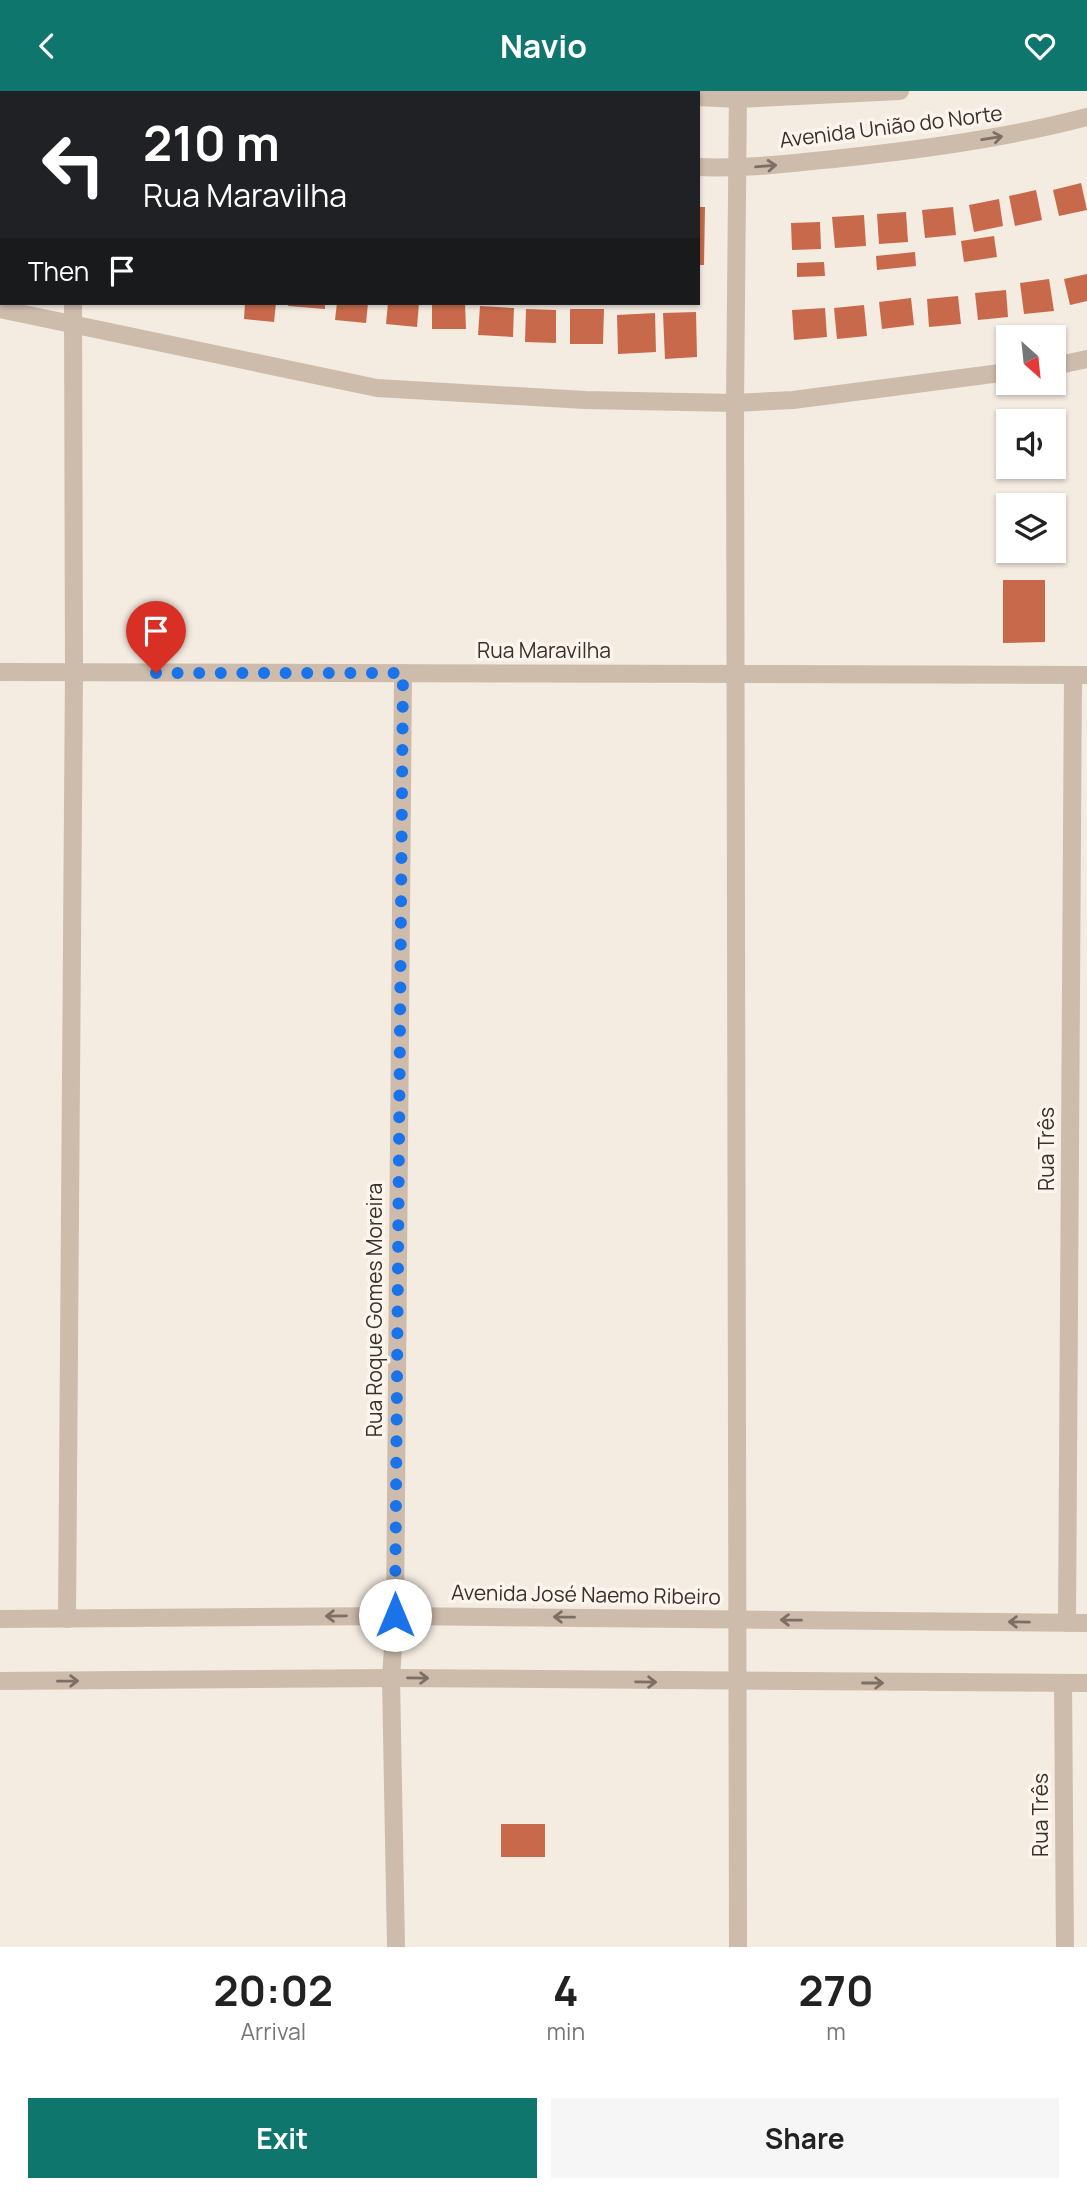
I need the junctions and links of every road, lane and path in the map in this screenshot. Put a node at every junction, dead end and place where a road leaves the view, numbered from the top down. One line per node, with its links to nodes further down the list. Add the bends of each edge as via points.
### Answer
1 (901, 91): 2 (street, Avenida União do Norte)
2 (738, 95): 3 (street, Avenida União do Norte); 6 (street)
3 (700, 97)
4 (1087, 117): 6 (street, Avenida União do Norte, one-way to 4, via 891,153 1025,133)
5 (700, 167): 6 (street, Avenida União do Norte)
6 (737, 168): 13 (street)
7 (72, 305): 9 (street)
8 (0, 309): 9 (street)
9 (72, 325): 13 (street, via 377,388); 15 (street)
10 (1087, 359): 11 (street)
11 (1066, 363)
12 (996, 374): 13 (street, via 793,400)
13 (735, 403): 17 (street)
14 (0, 672): 15 (street, Rua Maravilha)
15 (74, 672): 16 (street, Rua Maravilha); 21 (street)
16 (403, 673): 17 (street, Rua Maravilha); 19 (street, Rua Roque Gomes Moreira)
17 (736, 674): 18 (street, Rua Maravilha); 22 (street)
18 (1080, 675): 23 (street, Rua Três)
19 (395, 1615): 21 (street, Avenida José Naemo Ribeiro, one-way to 21); 22 (street, Avenida José Naemo Ribeiro, one-way to 19); 25 (street, Rua Roque Gomes Moreira)
20 (0, 1619): 21 (street, Avenida José Naemo Ribeiro)
21 (67, 1619)
22 (738, 1620): 23 (street, Avenida José Naemo Ribeiro, one-way to 22); 27 (street)
23 (1067, 1623): 24 (street, Avenida José Naemo Ribeiro)
24 (1087, 1623)
25 (391, 1678): 26 (street, one-way to 25); 27 (street, one-way to 27); 30 (street, Rua Roque Gomes Moreira)
26 (0, 1681)
27 (738, 1683): 28 (street, one-way to 28); 31 (street)
28 (1063, 1683): 29 (street); 32 (street, Rua Três)
29 (1087, 1683)
30 (396, 1947)
31 (738, 1947)
32 (1065, 1947)

